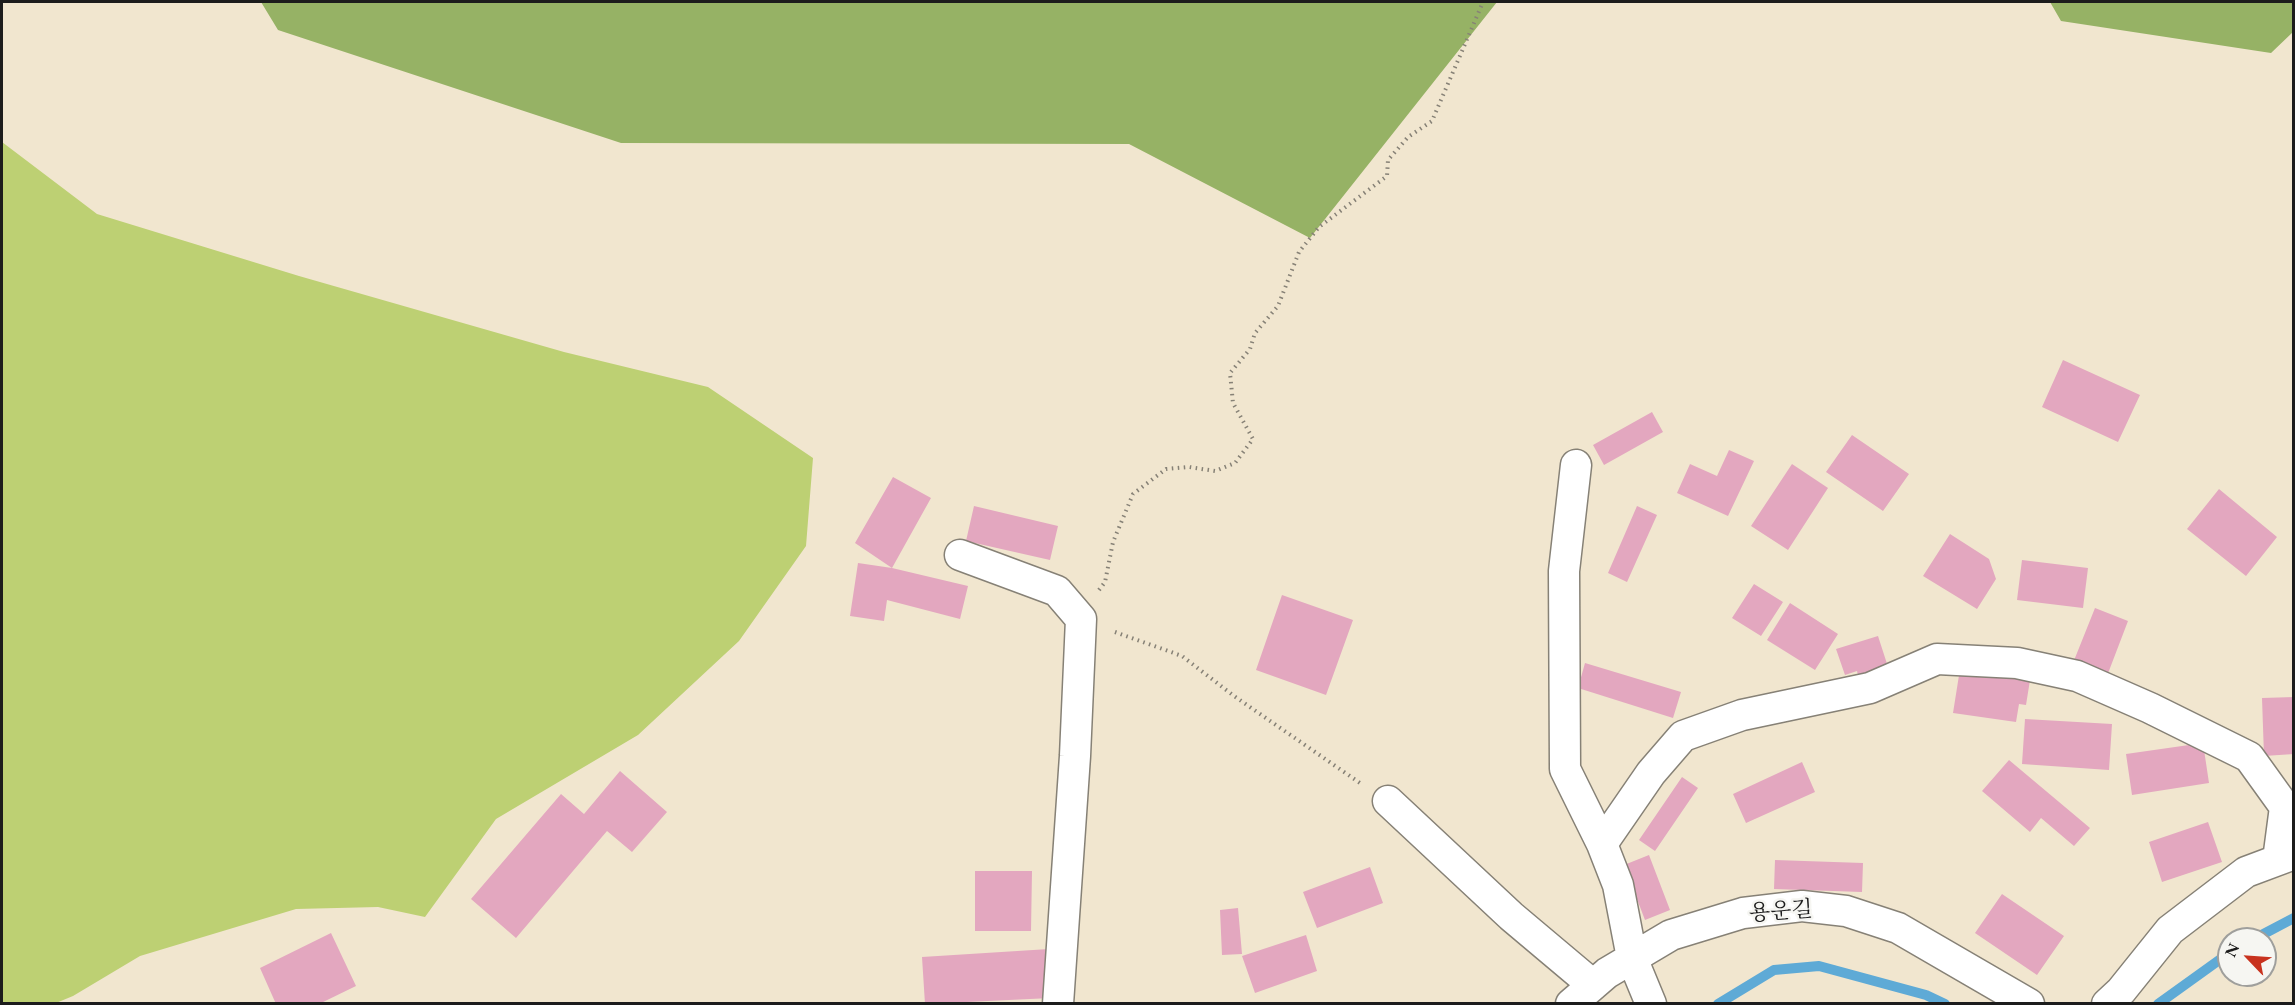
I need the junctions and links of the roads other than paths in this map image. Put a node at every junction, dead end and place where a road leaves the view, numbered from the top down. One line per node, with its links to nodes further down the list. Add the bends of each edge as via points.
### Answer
1 (1576, 465): 4 (street, via 1564,571 1565,769)
2 (960, 555): 8 (street, via 1058,591 1081,619)
3 (1389, 801): 7 (street, via 1511,916)
4 (1602, 844): 5 (street, via 1651,773 1683,736 1742,715 1870,688 1937,659 2016,663 2077,676 2249,756 2285,807); 6 (street, via 1618,885)
5 (2286, 857): 12 (street, via 2246,873 2170,930)
6 (1632, 958): 7 (street, 용운길); 10 (street); 11 (street, 용운길, via 1671,935 1743,913 1802,906 1846,911 1898,928)
7 (1593, 985): 9 (street, 용운길)
8 (1058, 1004)
9 (1571, 1004)
10 (1651, 1004)
11 (2029, 1004)
12 (2107, 1004)

